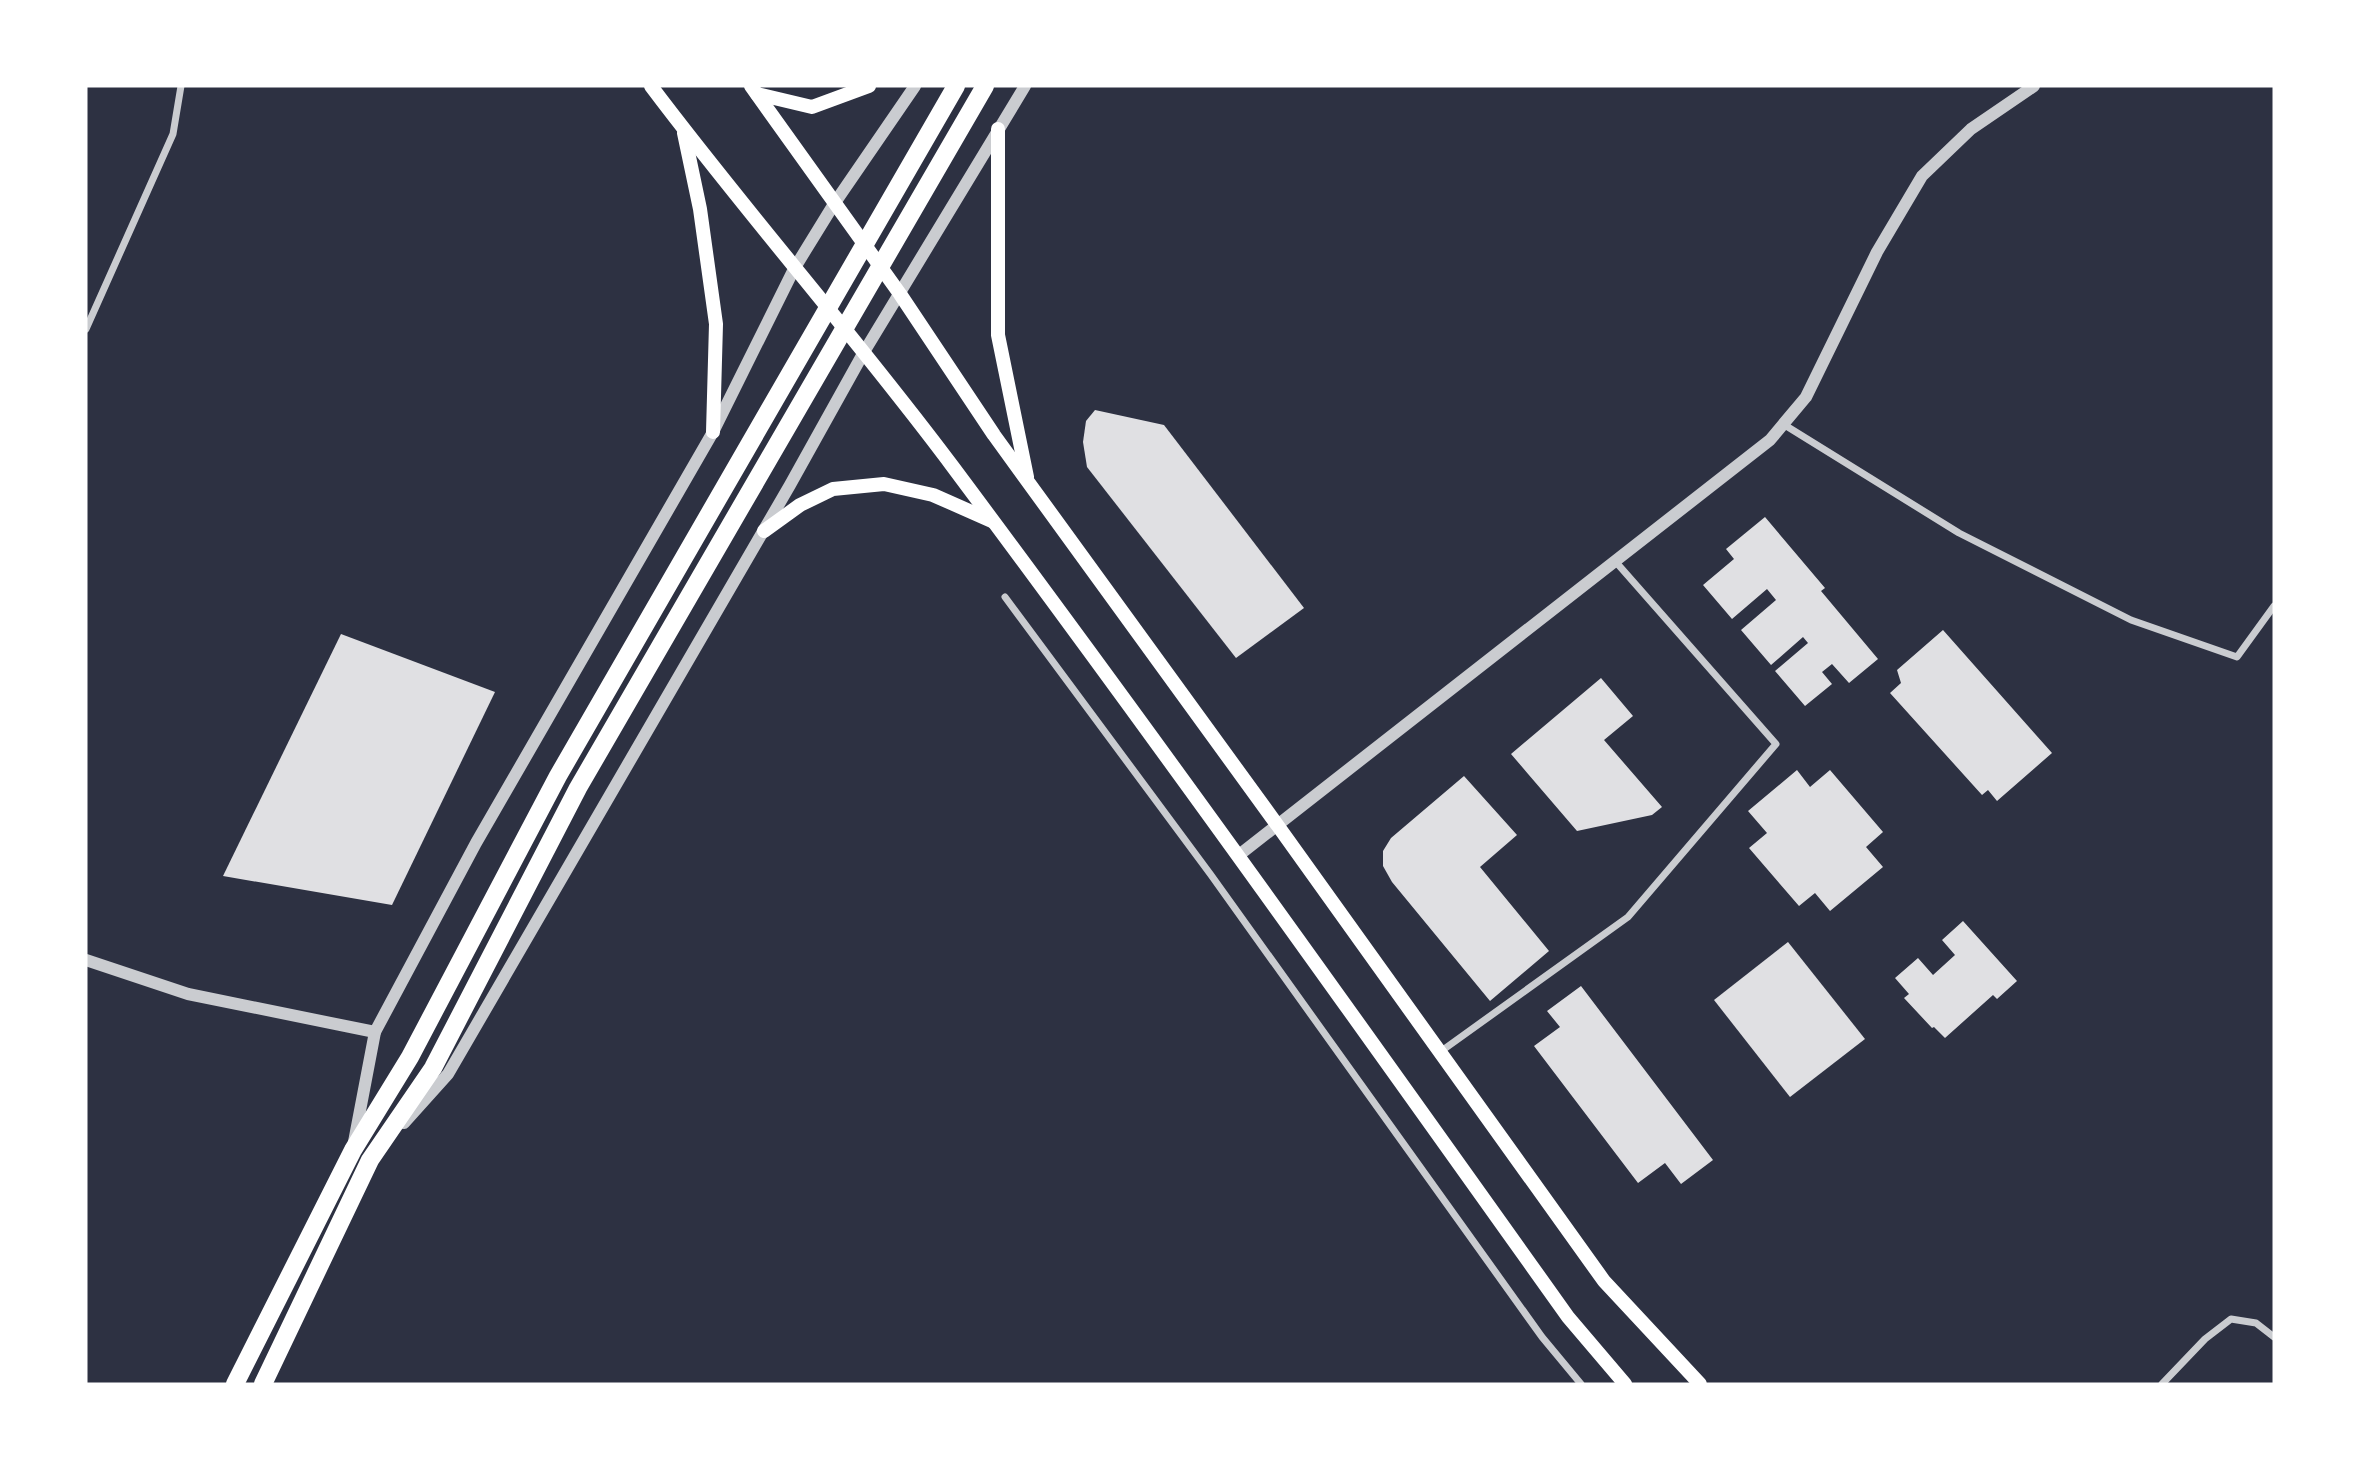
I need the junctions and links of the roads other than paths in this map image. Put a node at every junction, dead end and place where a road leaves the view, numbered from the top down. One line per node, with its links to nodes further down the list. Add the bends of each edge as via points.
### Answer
1 (181, 86): 15 (street, via 173,134)
2 (651, 86): 10 (main road)
3 (869, 86): 9 (main road, via 812,107)
4 (915, 86): 12 (street)
5 (956, 86): 30 (main road, via 558,776 410,1057)
6 (985, 86): 31 (main road, via 578,788 433,1068)
7 (1025, 86): 11 (street)
8 (2034, 86): 17 (street, via 1971,129 1922,176 1877,252 1806,397)
9 (754, 90): 12 (main road)
10 (683, 128): 13 (main road); 18 (main road, via 716,324)
11 (998, 129): 14 (street); 19 (main road, via 998,335)
12 (834, 204): 13 (street); 14 (main road)
13 (794, 269): 16 (main road); 18 (street)
14 (900, 294): 16 (street); 19 (main road)
15 (86, 329)
16 (864, 352): 20 (main road); 21 (street)
17 (1783, 425): 22 (street); 24 (street, via 1959,533 2131,620 2237,657)
18 (713, 432): 28 (street, via 475,843)
19 (1028, 482): 25 (main road)
20 (992, 521): 21 (main road, via 933,495 884,484 833,489); 26 (main road)
21 (764, 531): 31 (street, via 448,1074)
22 (1615, 561): 25 (street); 29 (street, via 1776,744 1628,917)
23 (1005, 597): 35 (street, via 1542,1337)
24 (2274, 606)
25 (1278, 826): 26 (street); 29 (main road)
26 (1238, 855): 36 (main road, via 1568,1317)
27 (86, 960): 28 (street, via 188,994)
28 (375, 1032): 30 (street)
29 (1440, 1052): 37 (main road, via 1604,1281)
30 (353, 1150): 33 (main road)
31 (370, 1160): 34 (main road)
32 (2274, 1337): 38 (street, via 2256,1323 2231,1319)
33 (235, 1384)
34 (263, 1384)
35 (1581, 1384)
36 (1625, 1384)
37 (1700, 1384)
38 (2162, 1384)

